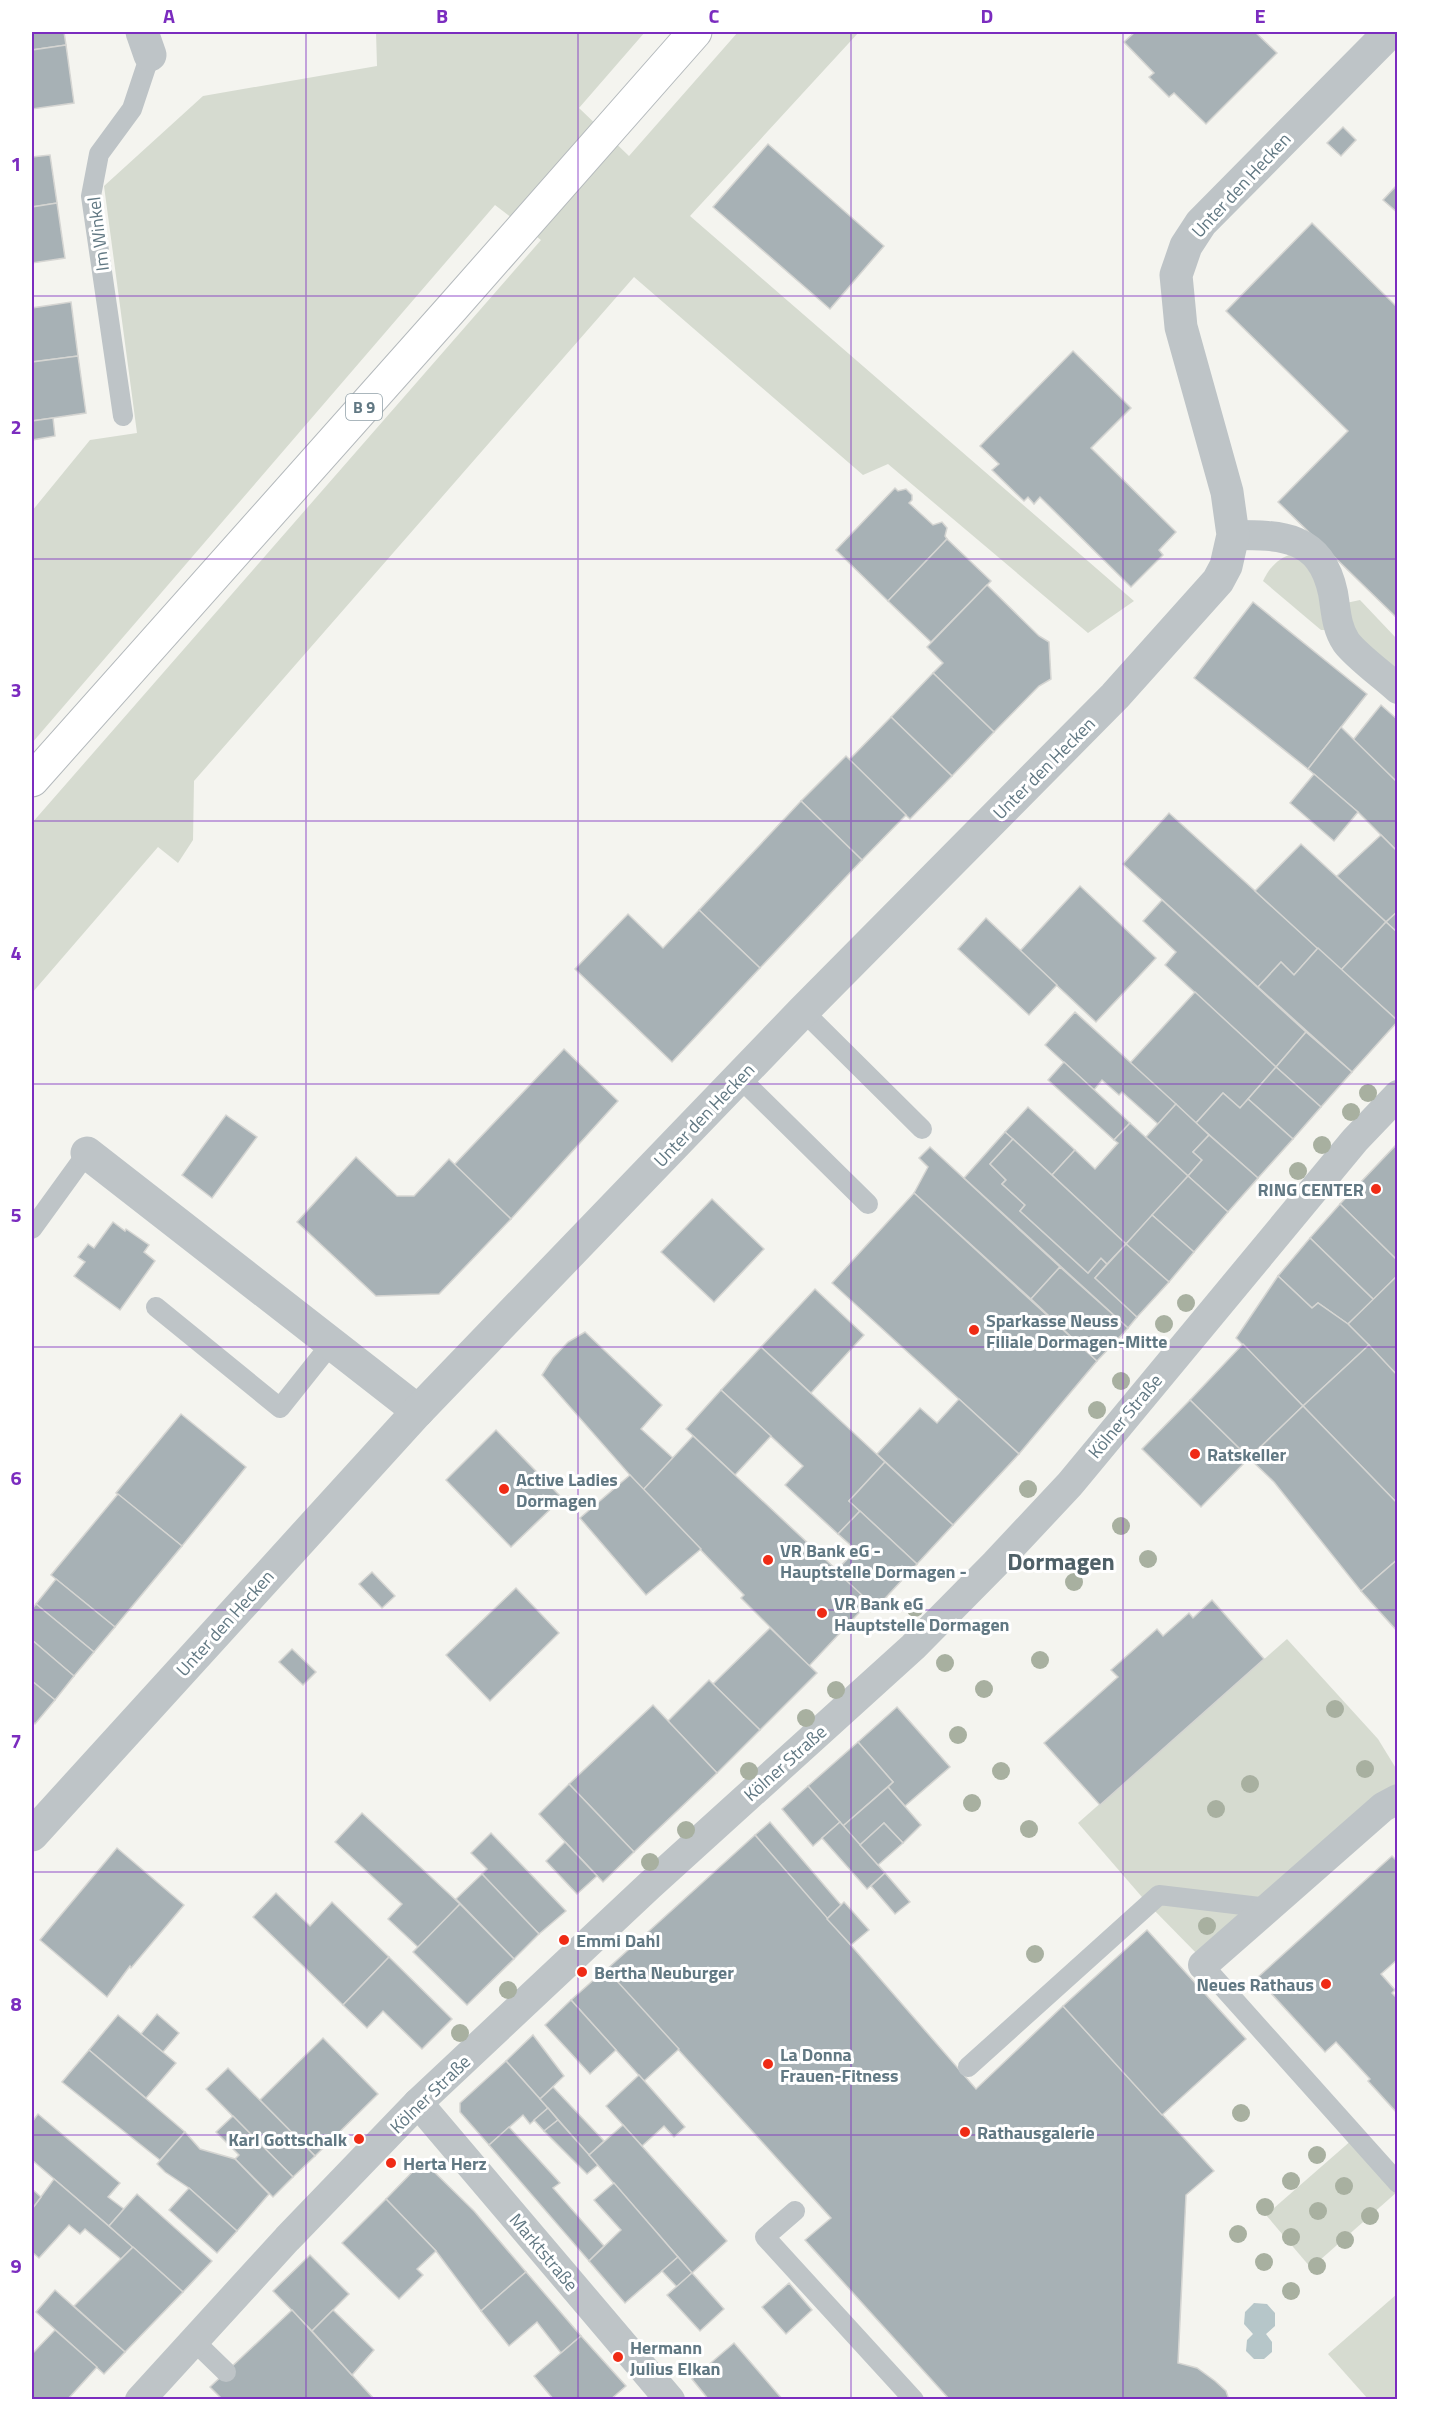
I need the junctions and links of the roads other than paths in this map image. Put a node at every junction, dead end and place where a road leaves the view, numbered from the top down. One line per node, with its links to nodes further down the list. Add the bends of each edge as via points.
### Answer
1 (694, 32): 7 (main road, B 9)
2 (1390, 32): 5 (street, Unter den Hecken, via 1201,222 1186,246 1176,275 1181,327 1227,492)
3 (146, 43): 4 (lane, Im Winkel, via 132,109 99,153 91,196)
4 (123, 416)
5 (1233, 535): 6 (street, via 1277,535 1301,543 1321,562 1346,643); 8 (street, Unter den Hecken, via 1218,581 1115,696)
6 (1398, 689)
7 (32, 780)
8 (803, 1011): 9 (street, Unter den Hecken); 11 (lane)
9 (740, 1078): 13 (lane); 17 (street, Unter den Hecken)
10 (1398, 1095): 23 (street, Kölner Straße, via 1355,1140 1070,1484 995,1564 913,1647 649,1886)
11 (922, 1129)
12 (87, 1153): 14 (lane); 16 (street)
13 (868, 1204)
14 (32, 1229)
15 (156, 1307): 16 (lane, via 280,1408)
16 (331, 1344): 17 (street)
17 (418, 1411): 19 (street, Unter den Hecken)
18 (1398, 1799): 20 (street, via 1383,1807)
19 (32, 1835)
20 (1268, 1908): 21 (street); 22 (lane, via 1159,1895)
21 (1203, 1965): 24 (lane)
22 (968, 2067)
23 (418, 2103): 26 (street, Kölner Straße); 29 (street, Marktstraße)
24 (1398, 2183)
25 (795, 2211): 30 (lane, via 765,2237)
26 (194, 2341): 27 (lane); 28 (street, Kölner Straße)
27 (226, 2372)
28 (140, 2400)
29 (670, 2400)
30 (914, 2400)

